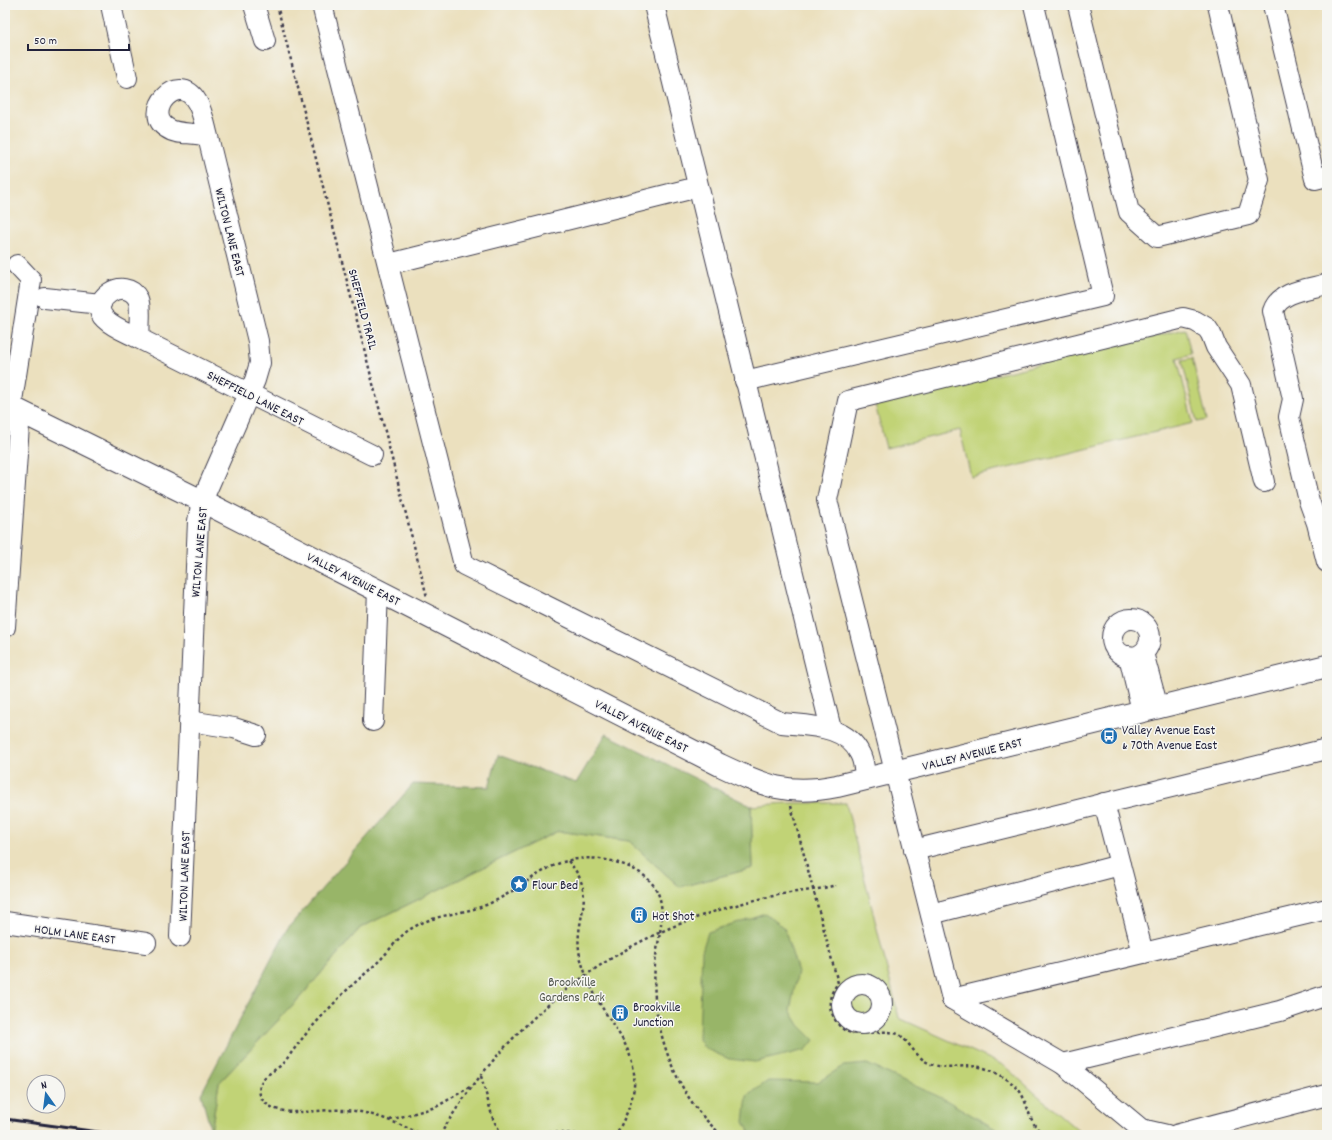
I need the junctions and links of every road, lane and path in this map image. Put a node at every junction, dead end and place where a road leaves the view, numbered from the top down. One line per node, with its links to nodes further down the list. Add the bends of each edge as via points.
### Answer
1 (111, 5): 11 (street)
2 (254, 5): 10 (street)
3 (277, 5): 29 (path, SHEFFIELD TRAIL)
4 (322, 5): 15 (street)
5 (654, 5): 14 (street)
6 (1034, 5): 21 (street, via 1103,296)
7 (1078, 5): 8 (street, via 1129,212 1157,236 1248,215 1259,180)
8 (1218, 5)
9 (1273, 5): 13 (street, via 1315,179)
10 (265, 41)
11 (128, 78)
12 (208, 137): 22 (street, WILTON LANE EAST, via 258,341 259,368)
13 (1327, 176)
14 (698, 187): 15 (street); 21 (street)
15 (389, 264): 36 (street, via 464,565 782,723)
16 (17, 265): 23 (street, via 30,280)
17 (1327, 284): 27 (street, via 1281,298 1273,311 1293,399 1289,417)
18 (45, 298): 19 (street)
19 (101, 304): 20 (street, SHEFFIELD LANE EAST, via 106,321); 20 (street, via 114,290 127,290 134,294 140,306)
20 (140, 339): 22 (street, SHEFFIELD LANE EAST)
21 (745, 381): 36 (street)
22 (250, 393): 24 (street, SHEFFIELD LANE EAST); 26 (street, WILTON LANE EAST)
23 (12, 407): 26 (main road, VALLEY AVENUE EAST); 30 (street)
24 (372, 455)
25 (1264, 482): 39 (street, via 1241,385 1203,324 1188,319 1182,318 848,401 827,500)
26 (202, 501): 28 (main road, VALLEY AVENUE EAST); 34 (street, WILTON LANE EAST, via 196,538)
27 (1327, 562)
28 (378, 590): 29 (main road, VALLEY AVENUE EAST); 35 (street)
29 (432, 618): 41 (main road, VALLEY AVENUE EAST, via 738,773 775,788)
30 (5, 627)
31 (1136, 655): 33 (street)
32 (1327, 666): 33 (main road, VALLEY AVENUE EAST)
33 (1150, 709): 39 (main road, VALLEY AVENUE EAST)
34 (189, 721): 37 (street, via 234,728); 52 (street, WILTON LANE EAST)
35 (373, 721)
36 (831, 729): 40 (street, via 850,739 860,754)
37 (256, 735)
38 (1327, 749): 42 (street)
39 (894, 772): 40 (main road, VALLEY AVENUE EAST); 43 (street)
40 (866, 778): 41 (main road, VALLEY AVENUE EAST, via 823,789)
41 (790, 790): 47 (path, via 790,803)
42 (1104, 803): 43 (street); 45 (street)
43 (914, 850): 49 (street)
44 (568, 861): 51 (path, via 607,860 629,867 646,877 659,896 662,906); 55 (path, via 576,870 584,890 585,904 579,926 579,951); 62 (path, via 552,866 522,886 484,906 453,913 413,927 340,996 285,1062 269,1073 260,1084 262,1098 279,1110 342,1110)
45 (1120, 865): 49 (street); 54 (street)
46 (836, 885): 47 (path)
47 (814, 891): 51 (path, via 761,899 690,920); 70 (path, via 838,983 829,1001 831,1012 840,1028 858,1034 887,1031 900,1035 912,1050 931,1064 944,1067 973,1065 1002,1076 1017,1088 1025,1101 1033,1124 1039,1131)
48 (1327, 909): 54 (street)
49 (931, 914): 57 (street)
50 (5, 922): 53 (street, HOLM LANE EAST)
51 (660, 933): 55 (path); 69 (path, via 655,965 655,995 659,1025 668,1055 689,1096)
52 (180, 937)
53 (146, 943)
54 (1143, 953): 57 (street)
55 (586, 975): 59 (path, via 550,1002 520,1031); 68 (path, via 598,1000 626,1043 633,1066 631,1106)
56 (1327, 995): 58 (street, via 1280,1011)
57 (952, 999): 58 (street)
58 (1063, 1064): 71 (street, via 1141,1129)
59 (481, 1076): 60 (path); 65 (path, via 493,1118)
60 (472, 1086): 62 (path, via 436,1107); 64 (path)
61 (1327, 1096): 72 (street)
62 (390, 1120): 63 (path)
63 (424, 1135)
64 (440, 1135)
65 (502, 1135)
66 (513, 1135): 67 (path, via 549,1132)
67 (588, 1135)
68 (616, 1135)
69 (722, 1135)
70 (1048, 1135)
71 (1167, 1135)
72 (1176, 1135)

